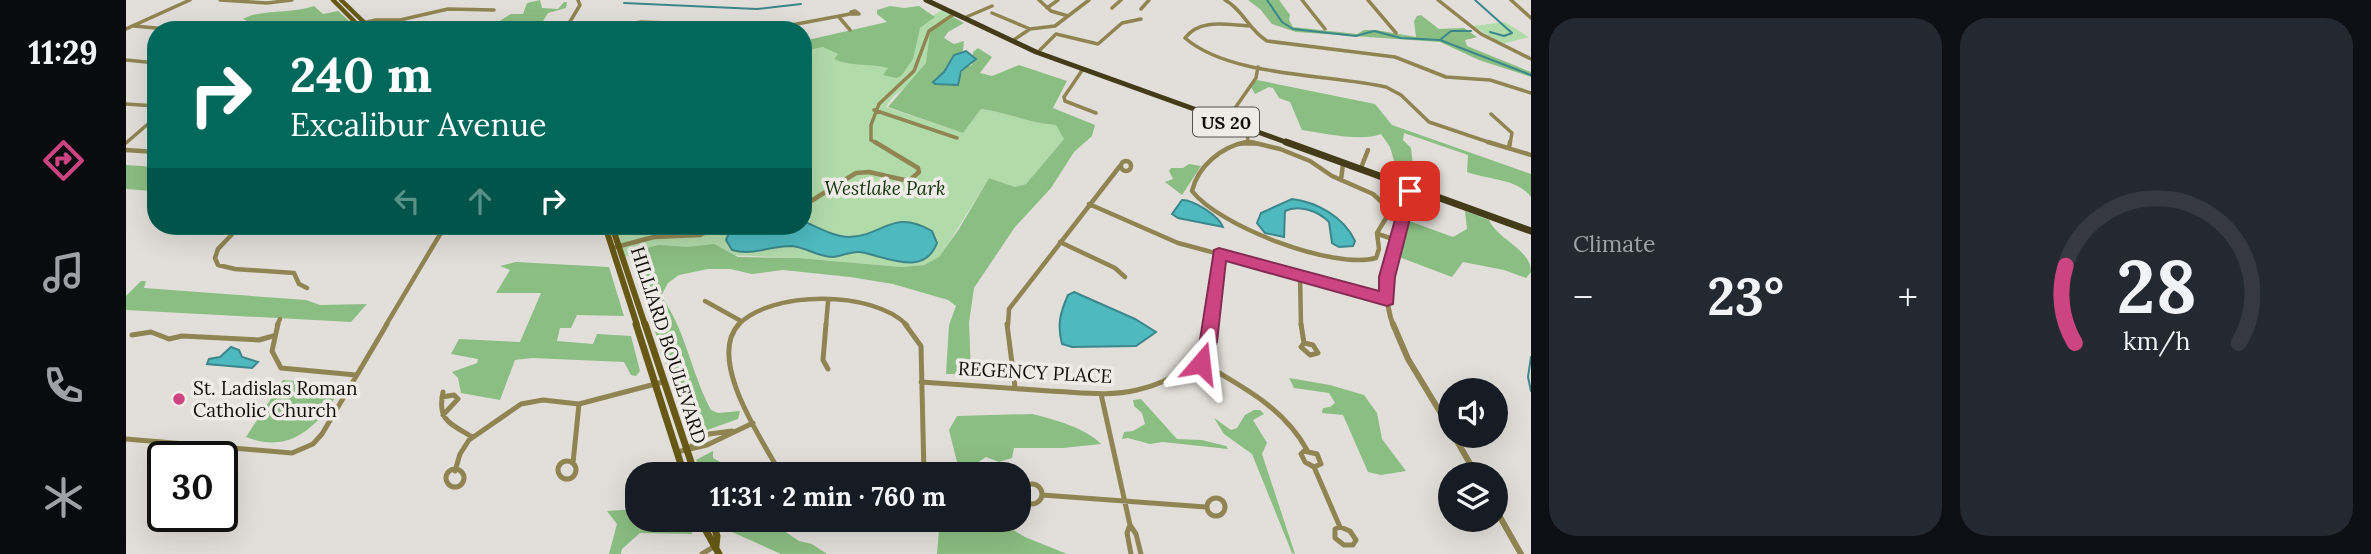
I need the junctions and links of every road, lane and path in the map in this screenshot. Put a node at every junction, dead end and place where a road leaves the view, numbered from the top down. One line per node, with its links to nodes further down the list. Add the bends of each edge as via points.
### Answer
1 (190, 0): 36 (street)
2 (220, 0): 3 (street)
3 (292, 0)
4 (333, 0): 31 (main road)
5 (341, 0): 32 (main road)
6 (578, 0): 34 (street)
7 (926, 0): 25 (main road, US 20)
8 (1058, 0): 19 (street)
9 (1089, 0): 26 (street)
10 (1121, 0): 20 (street)
11 (1149, 0): 21 (street)
12 (1225, 0): 37 (street)
13 (1302, 0): 42 (street)
14 (1368, 0): 44 (street)
15 (1438, 0): 48 (street, via 1481,35)
16 (1511, 0): 28 (street)
17 (1042, 1): 19 (street)
18 (992, 6): 29 (street)
19 (1047, 8): 26 (street)
20 (1112, 8)
21 (1141, 9)
22 (494, 10): 33 (street, via 448,9)
23 (992, 13): 41 (street)
24 (850, 14): 27 (street)
25 (952, 15): 29 (main road, US 20); 56 (street, via 929,30 913,74)
26 (1069, 16): 40 (street)
27 (838, 17): 35 (street); 43 (street)
28 (1531, 18)
29 (963, 19): 46 (main road, US 20)
30 (1141, 19): 45 (street, via 1121,22 1098,44)
31 (358, 21)
32 (358, 21)
33 (387, 21)
34 (570, 21)
35 (812, 22)
36 (133, 26): 38 (street); 39 (street)
37 (1249, 26): 51 (street, via 1199,25 1185,38 1194,47); 53 (street, via 1272,42 1395,57 1446,77 1490,80)
38 (126, 27)
39 (147, 27)
40 (1051, 27): 41 (street); 45 (street)
41 (1030, 29): 46 (street)
42 (1325, 29)
43 (850, 30)
44 (1396, 33)
45 (1056, 34): 47 (street)
46 (1012, 41): 47 (main road, US 20)
47 (1038, 52): 52 (main road, US 20)
48 (1531, 59)
49 (126, 60): 50 (street)
50 (147, 62)
51 (1258, 67): 59 (street, via 1256,78); 65 (street, via 1387,86 1406,97 1428,121)
52 (1083, 69): 57 (street, via 1065,101); 59 (main road, US 20)
53 (1530, 92)
54 (126, 104): 55 (street)
55 (147, 105)
56 (874, 110): 62 (street); 75 (street, via 871,140 919,170 912,180 856,173)
57 (1096, 113)
58 (1491, 114): 65 (street, via 1512,133)
59 (1226, 122): 61 (main road, US 20)
60 (147, 125): 64 (street)
61 (1247, 130): 63 (street); 70 (main road, US 20)
62 (957, 138)
63 (1248, 142): 73 (street, via 1274,147); 78 (street, via 1217,151 1193,186 1200,205 1269,239 1354,261 1376,258 1380,249)
64 (126, 143)
65 (1509, 148): 69 (street)
66 (1368, 149): 72 (street)
67 (126, 150): 68 (street)
68 (147, 151)
69 (1531, 155)
70 (1343, 164): 72 (main road, US 20); 73 (street)
71 (1120, 166): 76 (street)
72 (1360, 170): 74 (main road, US 20)
73 (1342, 177): 78 (street, via 1386,203 1389,213)
74 (1410, 188): 77 (main road, US 20); 84 (street)
75 (812, 200)
76 (1088, 204): 85 (street); 87 (street, via 1178,243)
77 (1531, 231)
78 (1377, 233): 84 (street)
79 (231, 235): 90 (street, via 218,249 218,265 294,274)
80 (440, 235): 101 (street)
81 (610, 235): 86 (main road, HILLIARD BOULEVARD)
82 (614, 235): 86 (main road, HILLIARD BOULEVARD)
83 (700, 235): 86 (street)
84 (1396, 240): 91 (street)
85 (1060, 242): 89 (street, via 1115,268); 105 (street, via 1009,309)
86 (616, 247): 102 (main road, HILLIARD BOULEVARD); 104 (main road, HILLIARD BOULEVARD)
87 (1219, 254): 88 (street); 99 (street, via 1209,342)
88 (1300, 275): 91 (street); 98 (street)
89 (1125, 278)
90 (307, 288)
91 (1387, 299): 108 (street, via 1398,335)
92 (705, 301): 95 (street)
93 (828, 302): 95 (street, via 781,301); 100 (street, via 823,360); 103 (street, via 881,307 908,325 921,346)
94 (280, 319): 97 (street)
95 (741, 321): 110 (street, via 727,352)
96 (132, 335): 97 (street, via 151,332 169,339 182,335 259,340)
97 (273, 336): 101 (street, via 272,357 281,368)
98 (1304, 343)
99 (1197, 360): 106 (street, REGENCY PLACE, via 1159,383); 114 (street, via 1277,411 1300,435)
100 (828, 369)
101 (356, 375): 112 (street, via 323,434 303,450 292,453)
102 (663, 382): 104 (street); 113 (main road, HILLIARD BOULEVARD)
103 (921, 382): 105 (street, REGENCY PLACE); 119 (street)
104 (654, 385): 107 (street); 115 (main road, HILLIARD BOULEVARD)
105 (1015, 387): 106 (street, REGENCY PLACE)
106 (1101, 394): 124 (street)
107 (579, 404): 111 (street, via 530,401); 120 (street)
108 (1438, 407)
109 (443, 415): 109 (street, via 442,394 454,395 458,399); 111 (street)
110 (753, 422): 113 (street, via 707,445); 118 (street)
111 (472, 437): 122 (street)
112 (126, 439)
113 (688, 448): 115 (street); 117 (main road, HILLIARD BOULEVARD)
114 (1307, 450): 121 (street, via 1301,457); 121 (street, via 1321,459)
115 (677, 452): 116 (main road, HILLIARD BOULEVARD)
116 (680, 462)
117 (692, 462)
118 (774, 462)
119 (924, 462)
120 (573, 463)
121 (1314, 467): 127 (street)
122 (455, 471)
123 (1042, 495): 124 (street)
124 (1125, 501): 125 (street); 126 (street)
125 (1206, 507)
126 (1130, 525): 133 (street); 134 (street)
127 (1340, 527)
128 (1508, 531): 135 (street)
129 (705, 532): 131 (main road)
130 (716, 532): 131 (main road)
131 (718, 550): 132 (street)
132 (702, 554)
133 (1131, 554)
134 (1140, 554)
135 (1521, 554)

